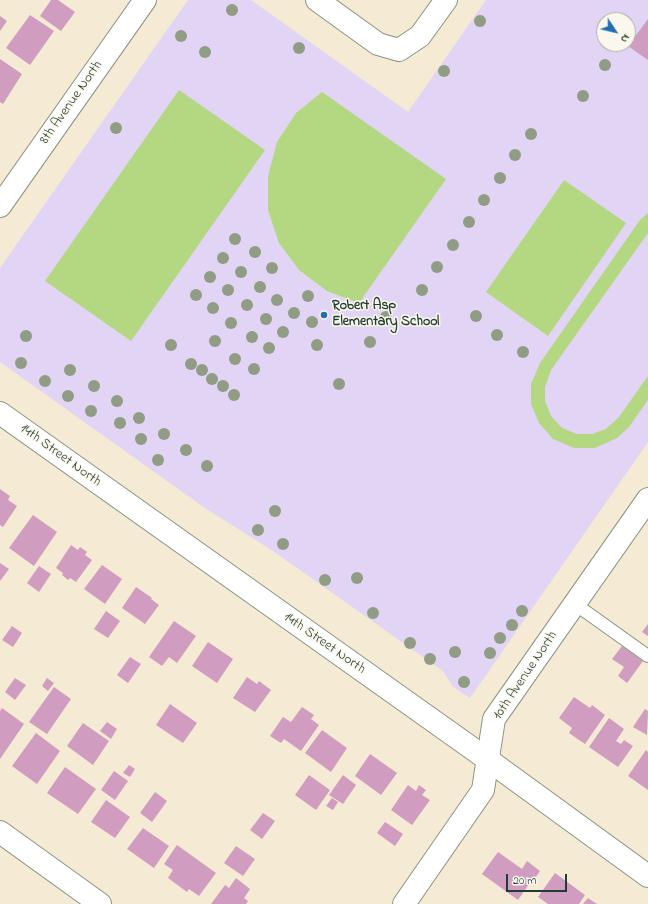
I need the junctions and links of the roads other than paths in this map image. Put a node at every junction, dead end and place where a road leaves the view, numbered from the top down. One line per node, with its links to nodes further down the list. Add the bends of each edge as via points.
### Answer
1 (145, 0): 4 (street, 8th Avenue North)
2 (317, 0): 3 (street, via 378,44 399,50 420,36)
3 (446, 0)
4 (0, 206)
5 (0, 413): 9 (street, 14th Street North)
6 (648, 499): 7 (street, 10th Avenue North)
7 (574, 604): 8 (lane); 9 (street, 10th Avenue North, via 494,719)
8 (648, 656)
9 (487, 759): 11 (street, 14th Street North); 13 (street, 10th Avenue North, via 482,790)
10 (0, 832): 12 (street)
11 (648, 876)
12 (100, 904)
13 (404, 904)

